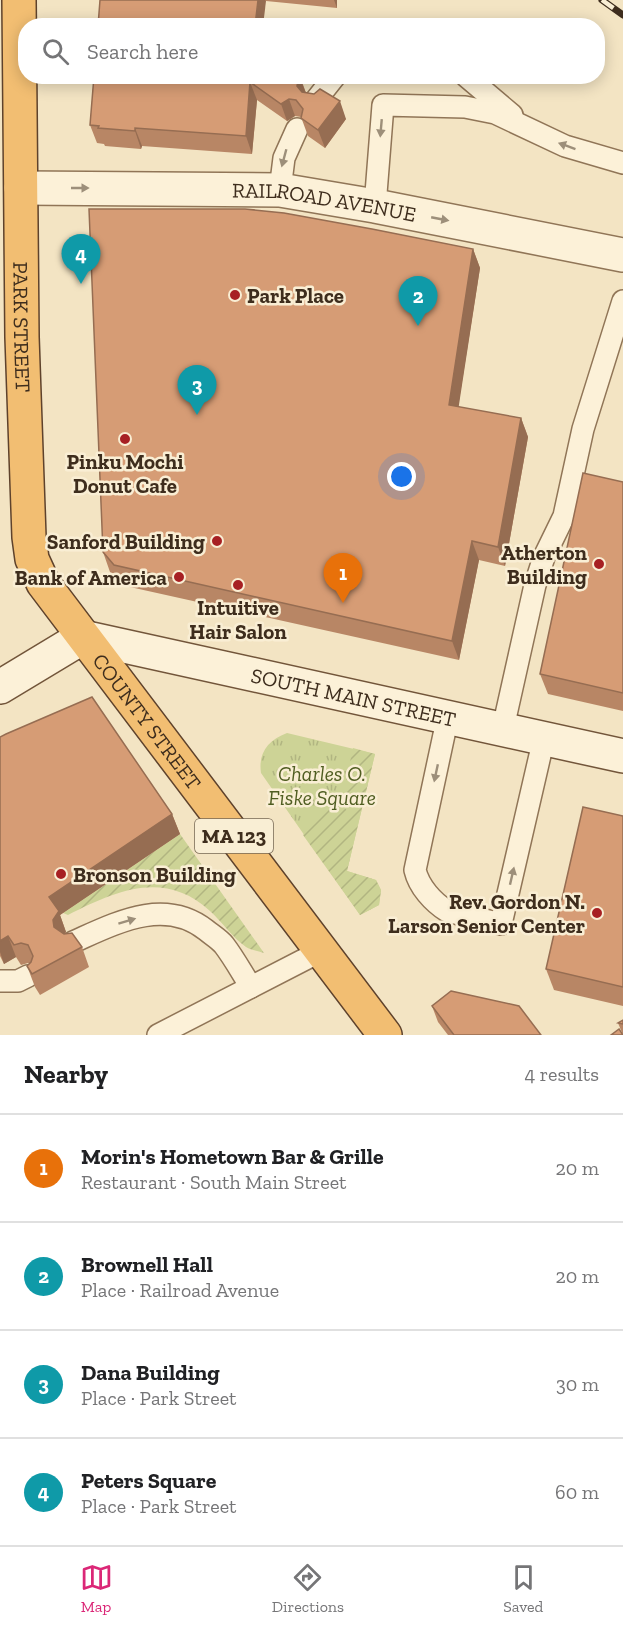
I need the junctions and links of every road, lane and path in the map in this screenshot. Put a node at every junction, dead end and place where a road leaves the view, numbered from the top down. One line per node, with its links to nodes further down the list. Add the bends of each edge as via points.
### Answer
1 (19, 0): 2 (highway, PARK STREET / MA 123)
2 (19, 18)
3 (20, 84): 10 (highway, PARK STREET / MA 123)
4 (329, 84): 6 (lane)
5 (475, 84): 7 (lane)
6 (316, 100)
7 (526, 127): 9 (lane, one-way to 7, via 565,146); 12 (lane, one-way to 12, via 495,113 465,107 383,105)
8 (297, 129): 11 (lane, one-way to 11, via 284,158)
9 (623, 163)
10 (21, 188): 11 (main road, RAILROAD AVENUE, one-way to 11); 14 (highway, PARK STREET / MA 123)
11 (280, 190): 12 (main road, RAILROAD AVENUE)
12 (375, 206): 13 (main road, RAILROAD AVENUE, one-way to 13)
13 (623, 255)
14 (10, 267): 16 (highway, PARK STREET / MA 123, via 32,559 39,577)
15 (623, 301): 19 (lane, via 583,429 564,516 535,585)
16 (83, 637): 17 (main road); 18 (main road, SOUTH MAIN STREET); 23 (highway, COUNTY STREET / MA 123)
17 (0, 687)
18 (448, 716): 19 (main road, SOUTH MAIN STREET); 20 (lane, one-way to 20, via 415,870 417,880 447,911 501,924)
19 (502, 728): 20 (main road, SOUTH MAIN STREET)
20 (544, 738): 21 (main road, SOUTH MAIN STREET)
21 (623, 756)
22 (73, 942): 26 (lane, one-way to 26, via 128,919 177,914 194,920 223,943)
23 (321, 951): 26 (lane); 28 (highway, COUNTY STREET / MA 123)
24 (28, 976): 25 (lane, via 18,981)
25 (0, 981)
26 (251, 987): 27 (lane)
27 (158, 1035)
28 (385, 1035)

